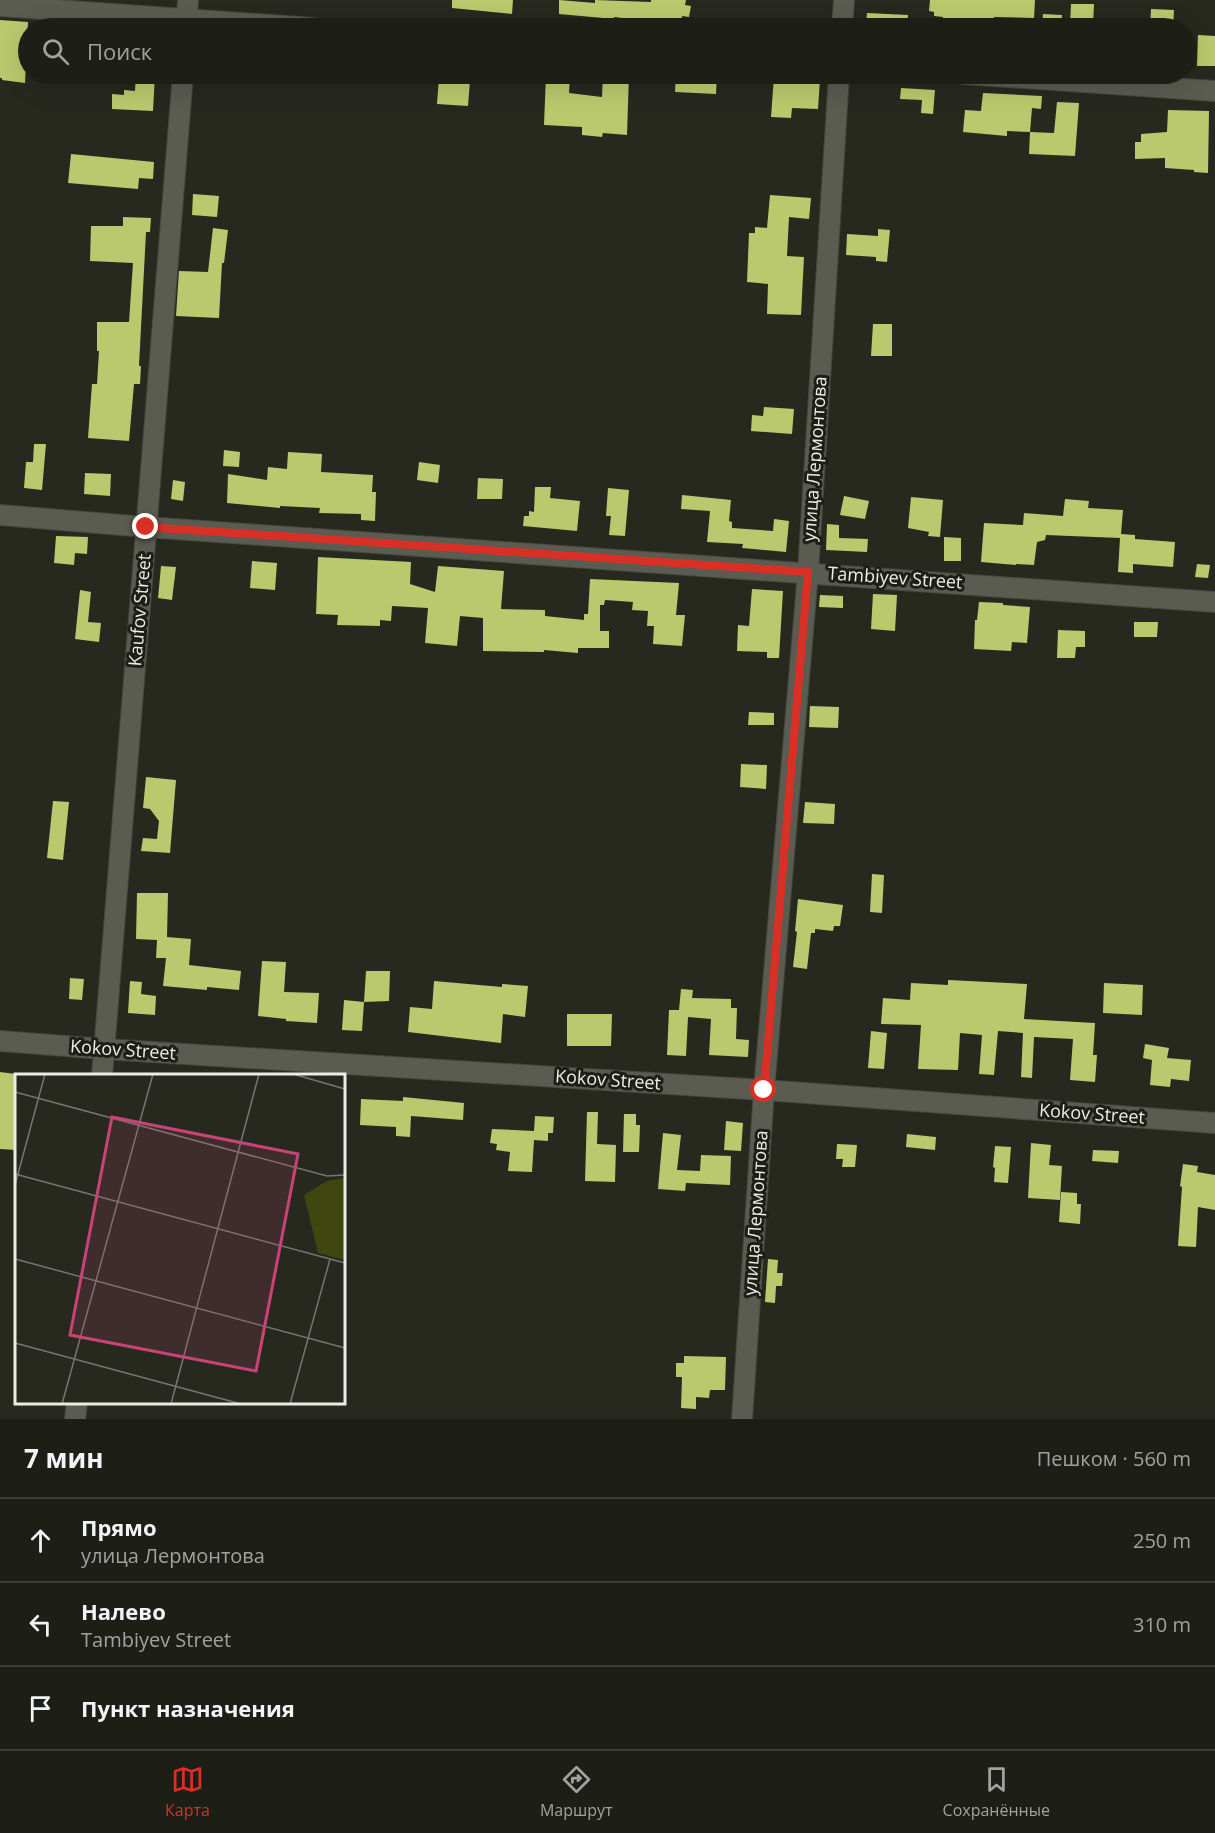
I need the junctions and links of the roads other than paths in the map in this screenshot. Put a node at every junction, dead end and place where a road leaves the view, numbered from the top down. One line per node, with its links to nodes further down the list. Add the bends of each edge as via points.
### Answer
1 (188, 0): 5 (street)
2 (844, 0): 6 (street)
3 (0, 6): 4 (street)
4 (125, 18)
5 (187, 18)
6 (843, 18)
7 (182, 84): 12 (street, Kaufov Street)
8 (838, 84): 13 (street, улица Лермонтова)
9 (1112, 84): 10 (street)
10 (1215, 91)
11 (0, 515): 12 (street, Tambiyev Street)
12 (146, 527): 13 (street, Tambiyev Street); 16 (street, Kaufov Street)
13 (808, 572): 14 (street, Tambiyev Street); 18 (street, улица Лермонтова)
14 (1215, 602)
15 (0, 1041): 16 (street, Kokov Street)
16 (104, 1049): 17 (street, Kaufov Street); 18 (street, Kokov Street)
17 (102, 1074)
18 (764, 1090): 19 (street, Kokov Street); 22 (street, улица Лермонтова)
19 (1215, 1124)
20 (77, 1404): 21 (street)
21 (75, 1419)
22 (742, 1419)

